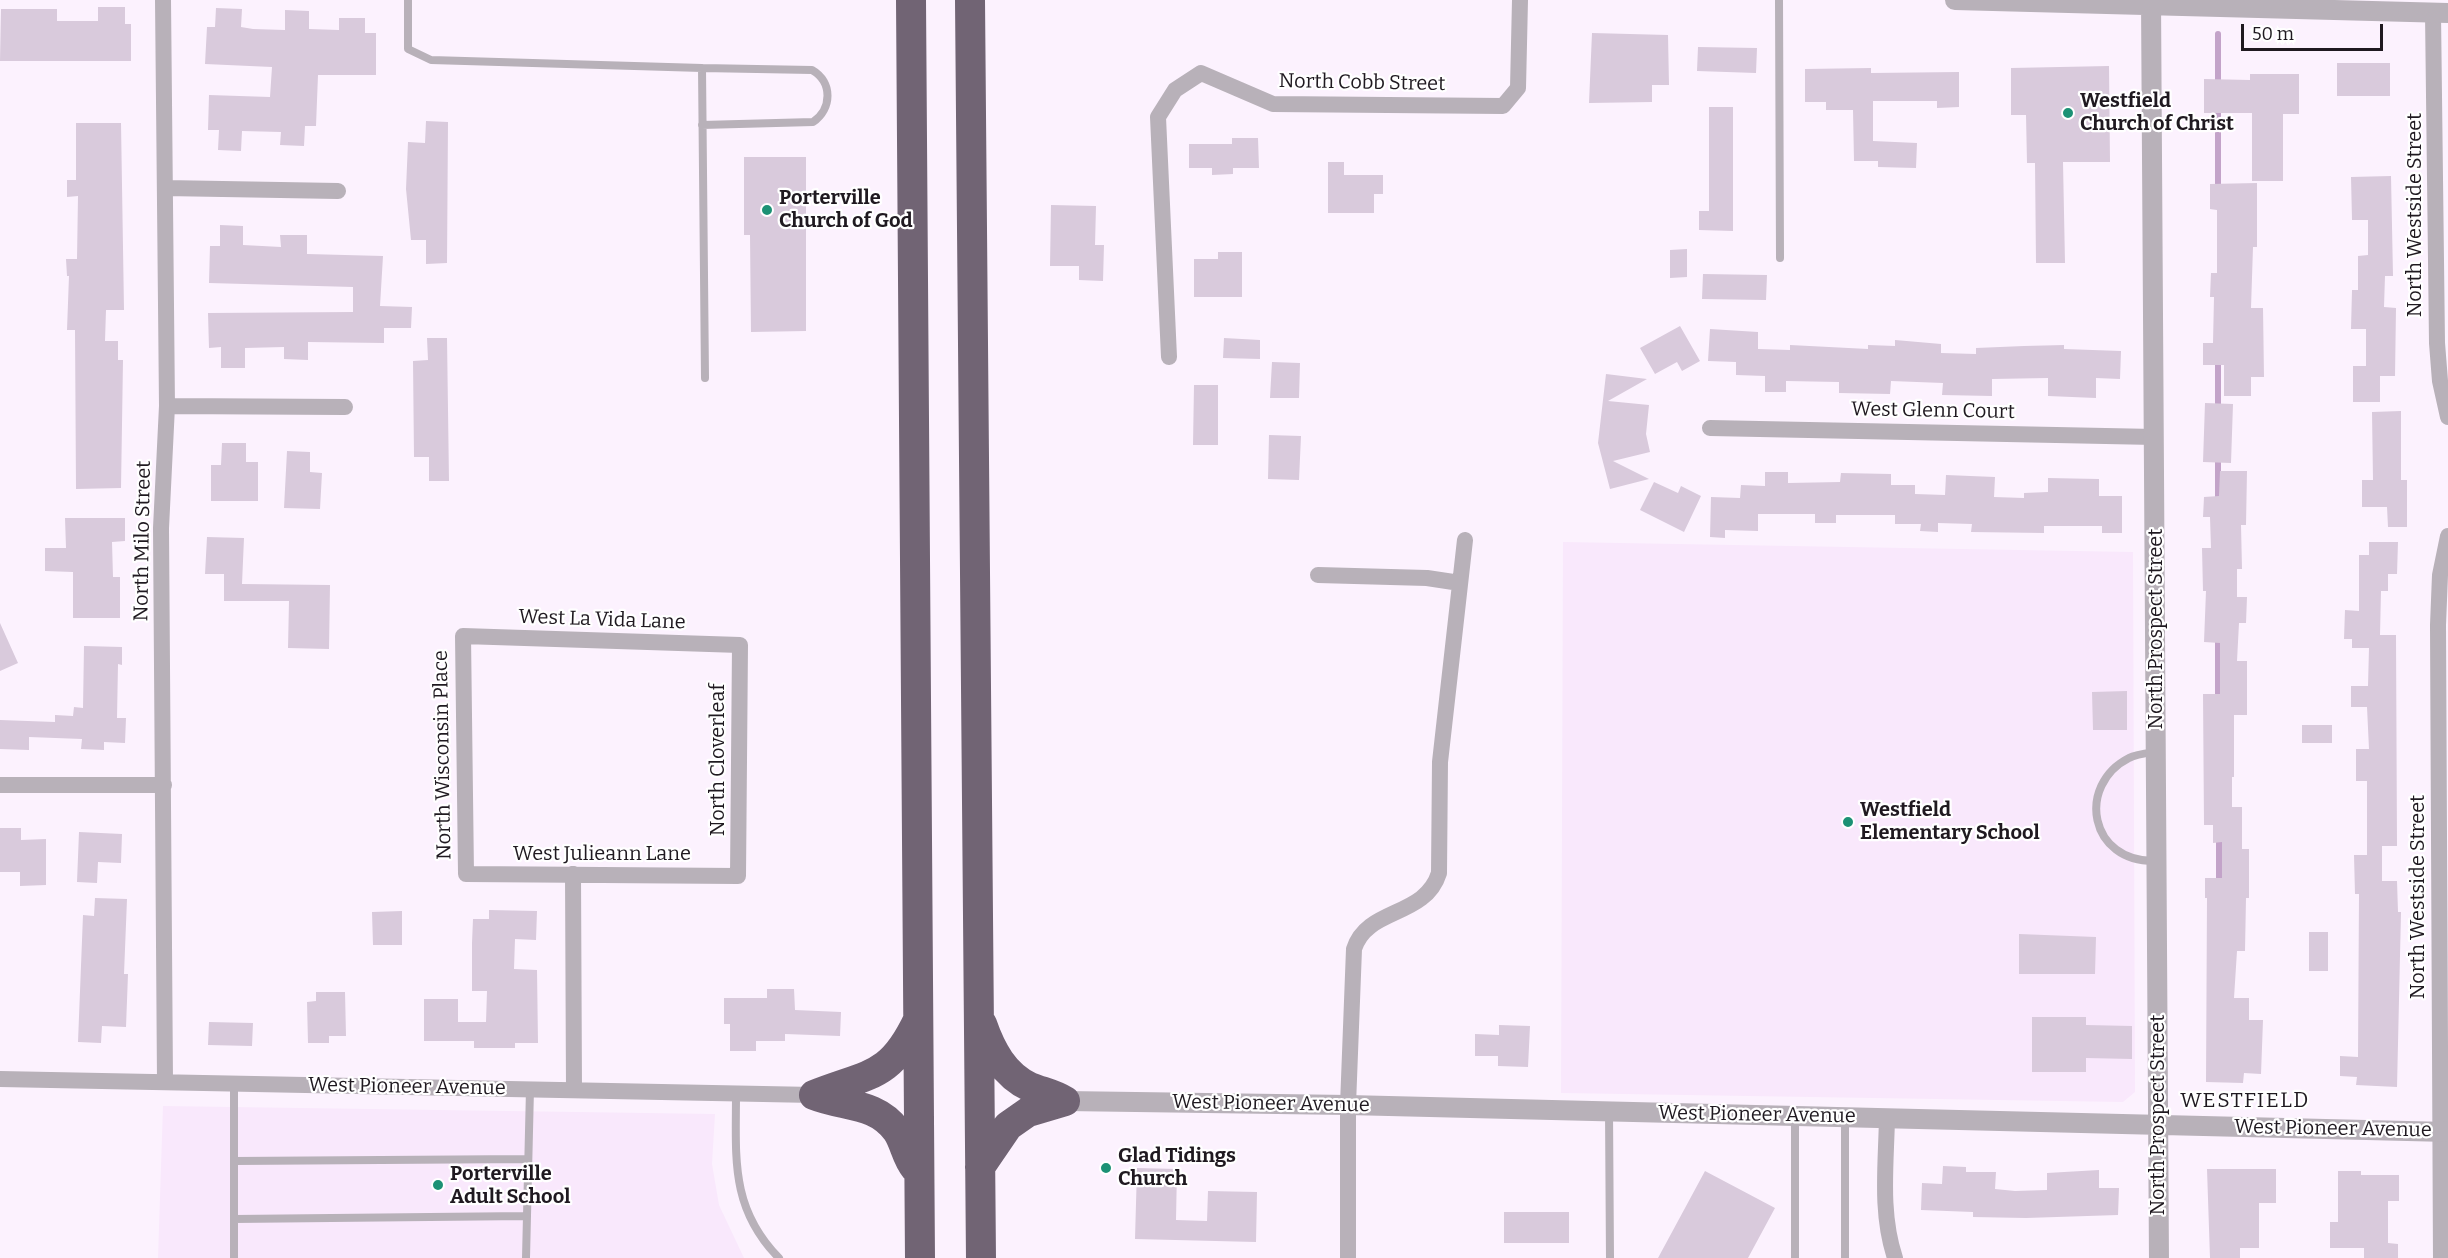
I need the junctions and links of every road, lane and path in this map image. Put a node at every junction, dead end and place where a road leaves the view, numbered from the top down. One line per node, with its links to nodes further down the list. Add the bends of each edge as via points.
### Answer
1 (163, 0): 12 (street, North Milo Street)
2 (408, 0): 10 (lane, via 408,49 431,60)
3 (911, 0): 36 (highway)
4 (970, 0): 35 (highway)
5 (1520, 0): 15 (street, North Cobb Street, via 1518,88 1503,106 1274,104 1201,73 1175,90 1158,117)
6 (1779, 0): 14 (lane)
7 (1955, 0): 8 (street)
8 (2152, 3): 9 (street); 21 (street, North Prospect Street)
9 (2441, 13): 19 (street, North Westside Street, via 2437,343)
10 (702, 68): 11 (lane); 11 (lane, via 812,70 825,80 827,90 826,108 813,122)
11 (702, 125): 16 (lane)
12 (165, 188): 13 (street); 17 (street, North Milo Street)
13 (338, 191)
14 (1780, 258)
15 (1169, 357)
16 (705, 378)
17 (167, 406): 18 (street); 30 (street, North Milo Street, via 161,528)
18 (345, 407)
19 (2448, 417)
20 (1710, 428): 21 (street, West Glenn Court)
21 (2155, 437): 28 (street, North Prospect Street)
22 (2448, 536): 51 (street, North Westside Street, via 2438,625)
23 (1465, 540): 25 (street)
24 (1318, 575): 25 (street, via 1427,578)
25 (1460, 583): 45 (street, via 1440,762 1439,873 1435,887 1424,898 1368,926 1357,937)
26 (463, 636): 27 (street, West La Vida Lane); 32 (street, North Wisconsin Place)
27 (740, 645): 34 (street, North Cloverleaf)
28 (2157, 752): 31 (street, North Prospect Street); 31 (lane, via 2131,756 2116,766 2105,778 2097,806 2108,845 2118,854 2139,862)
29 (0, 785): 30 (street)
30 (164, 785): 38 (street, North Milo Street)
31 (2157, 861): 50 (street, North Prospect Street)
32 (465, 874): 33 (street, West Julieann Lane)
33 (573, 874): 34 (street, West Julieann Lane); 41 (street)
34 (738, 876)
35 (979, 1015): 44 (highway, via 989,1045 1011,1075); 54 (highway)
36 (918, 1020): 43 (highway, via 901,1052 877,1073); 55 (highway)
37 (0, 1079): 38 (street, West Pioneer Avenue)
38 (165, 1082): 39 (street, West Pioneer Avenue)
39 (234, 1083): 40 (street, West Pioneer Avenue); 53 (lane)
40 (530, 1089): 41 (street, West Pioneer Avenue); 52 (lane)
41 (574, 1090): 42 (street, West Pioneer Avenue)
42 (736, 1094): 43 (street, West Pioneer Avenue); 60 (lane, via 736,1158 744,1207 753,1226)
43 (814, 1095): 55 (highway, via 879,1114 897,1132)
44 (1065, 1101): 45 (street, West Pioneer Avenue); 54 (highway, via 1034,1110 1008,1126)
45 (1348, 1105): 46 (street, West Pioneer Avenue); 63 (street)
46 (1610, 1111): 47 (street, West Pioneer Avenue); 64 (lane)
47 (1795, 1116): 48 (street, West Pioneer Avenue); 65 (lane)
48 (1845, 1117): 49 (street, West Pioneer Avenue); 66 (lane)
49 (1887, 1118): 50 (street, West Pioneer Avenue); 67 (street, via 1885,1212)
50 (2158, 1125): 51 (street, West Pioneer Avenue); 68 (street, North Prospect Street)
51 (2444, 1132): 69 (street, North Westside Street)
52 (528, 1159): 53 (lane); 56 (lane)
53 (234, 1161): 57 (lane)
54 (980, 1167): 62 (highway)
55 (919, 1173): 61 (highway)
56 (527, 1216): 57 (lane); 59 (lane)
57 (234, 1219): 58 (lane)
58 (234, 1258)
59 (526, 1258)
60 (779, 1258)
61 (920, 1258)
62 (981, 1258)
63 (1348, 1258)
64 (1610, 1258)
65 (1795, 1258)
66 (1845, 1258)
67 (1895, 1258)
68 (2159, 1258)
69 (2441, 1258)

